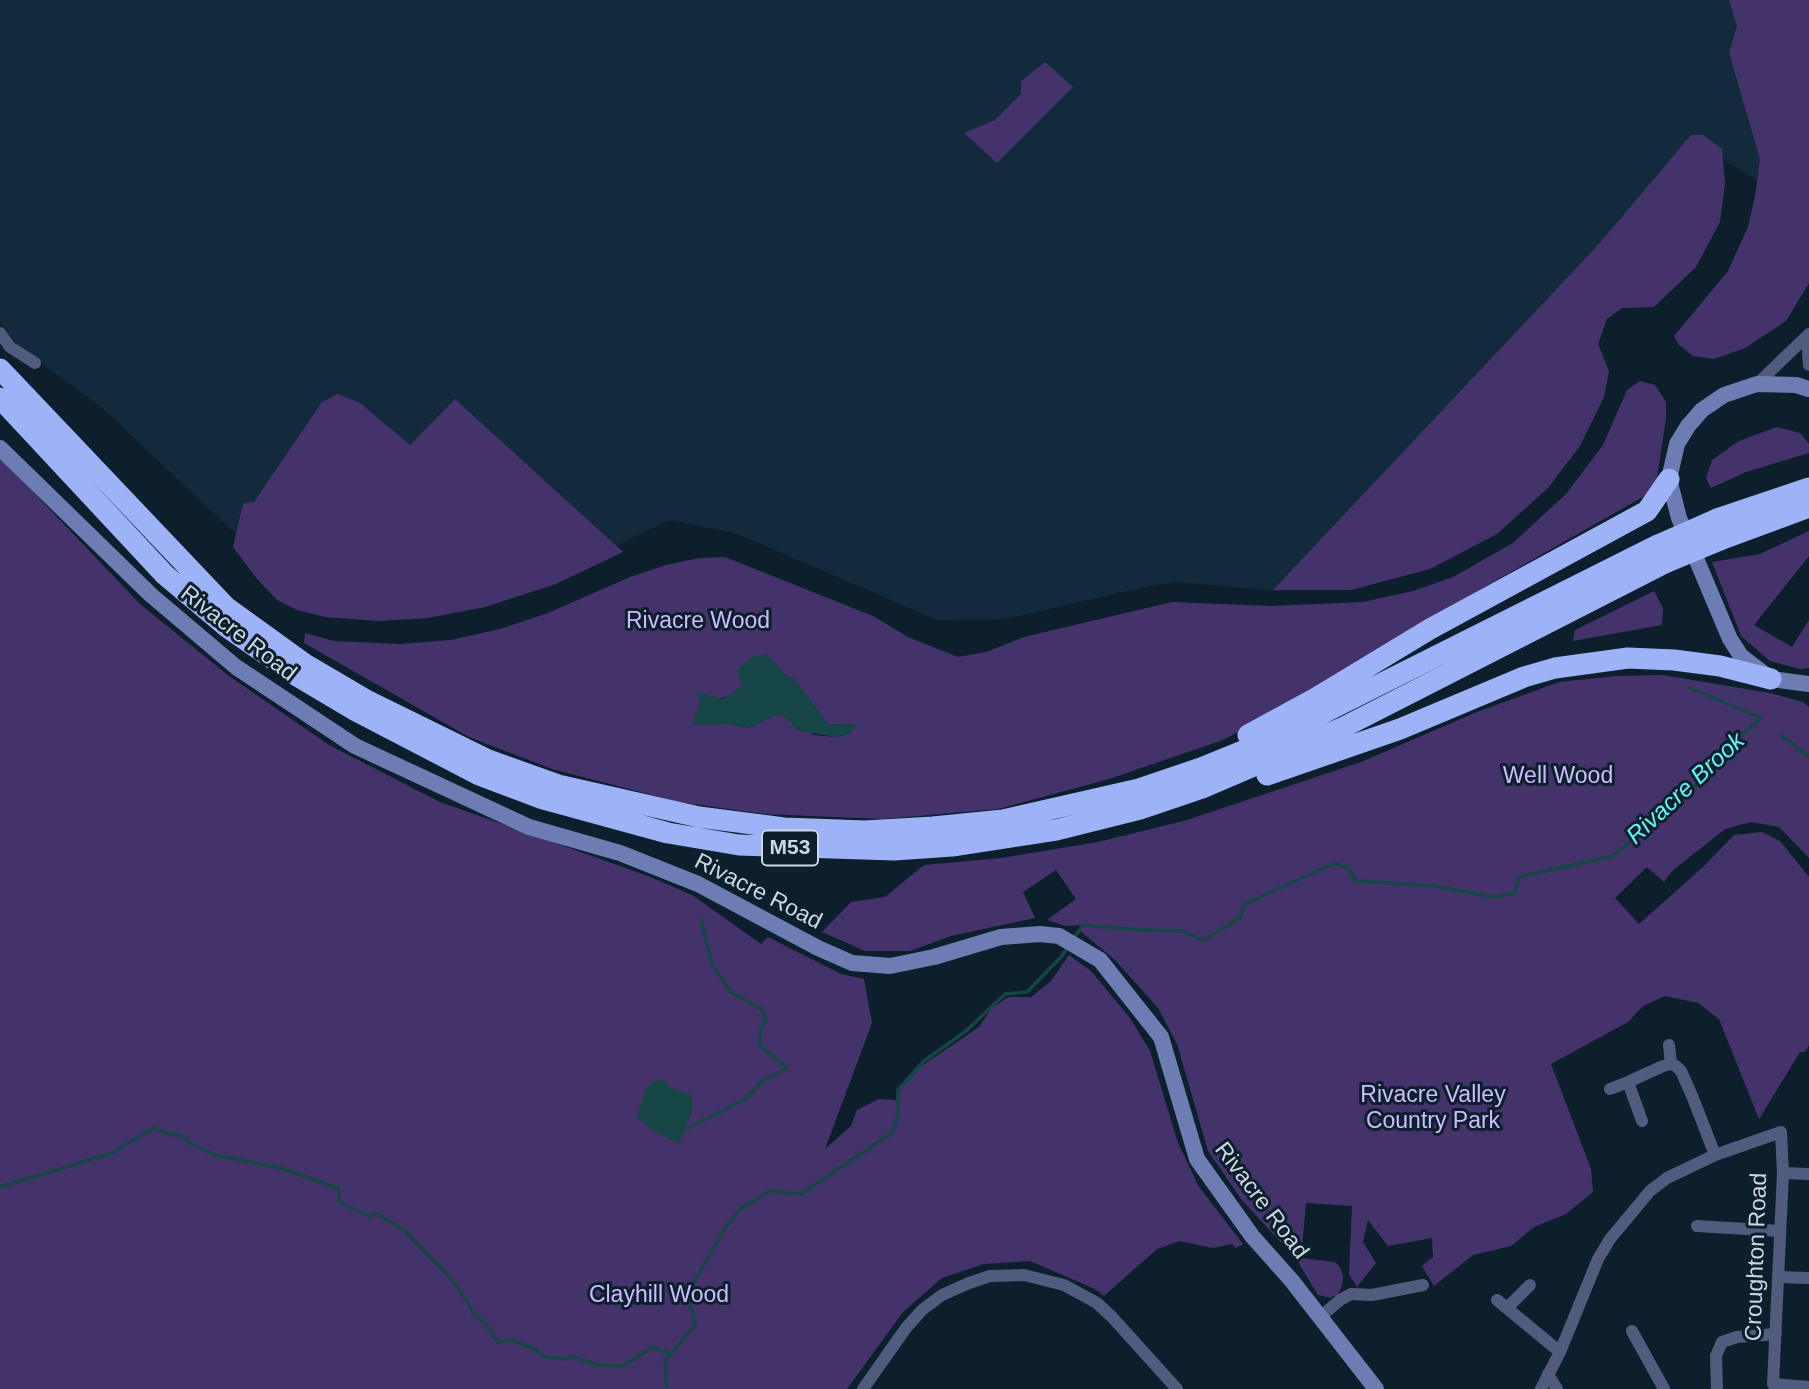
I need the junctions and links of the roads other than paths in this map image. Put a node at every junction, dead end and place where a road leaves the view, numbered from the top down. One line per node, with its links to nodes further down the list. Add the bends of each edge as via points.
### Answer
1 (0, 334): 3 (street, via 10,347)
2 (1808, 335): 4 (street); 6 (street)
3 (35, 363)
4 (1809, 365)
5 (0, 369): 16 (highway, M53, via 226,607 357,695 488,760 616,800 784,828 865,831 933,827)
6 (1756, 384): 7 (main road); 10 (main road, via 1734,390 1702,410 1677,444)
7 (1809, 389)
8 (0, 398): 16 (highway, M53, via 165,575 228,628 356,711 479,775 540,798 668,833 739,845 894,850 1056,831)
9 (0, 448): 31 (main road, Rivacre Road, via 151,595 236,667 355,746 529,827 620,853 698,884 852,963 890,966 1001,937 1040,934 1059,936 1100,960 1161,1037 1197,1159)
10 (1669, 479): 14 (main road, via 1679,518 1730,639 1741,656); 16 (highway, via 1647,511 1430,629)
11 (1809, 488): 13 (highway, M53)
12 (1809, 508): 13 (highway, M53)
13 (1719, 529): 16 (highway, M53, bridge, via 1663,554 1342,728 1202,788)
14 (1771, 679): 15 (main road); 16 (highway, via 1674,660 1628,658 1555,668 1400,729 1210,794)
15 (1807, 686)
16 (1139, 799)
17 (1670, 1045): 18 (street)
18 (1671, 1064): 19 (street); 22 (street, via 1681,1071)
19 (1628, 1082): 20 (street); 21 (street)
20 (1611, 1089)
21 (1642, 1121)
22 (1714, 1155): 23 (street, Croughton Road, via 1781,1132); 34 (street, via 1650,1191 1610,1239)
23 (1783, 1173): 24 (street); 26 (street, Croughton Road)
24 (1809, 1174)
25 (1697, 1226): 26 (street)
26 (1779, 1231): 27 (street, Croughton Road)
27 (1779, 1277): 28 (street); 33 (street, Croughton Road)
28 (1809, 1278)
29 (1530, 1285): 34 (street, via 1502,1304)
30 (1423, 1286): 31 (street, via 1351,1294)
31 (1319, 1318): 39 (main road, Rivacre Road)
32 (1632, 1331): 42 (street)
33 (1776, 1334): 37 (street, Croughton Road, via 1773,1384); 43 (street, via 1722,1342 1716,1356)
34 (1560, 1352): 35 (street)
35 (1549, 1374): 40 (street); 41 (street)
36 (1169, 1386): 38 (street, via 1097,1303 1064,1284 1024,1275 990,1276 942,1295 906,1328)
37 (1809, 1387)
38 (863, 1389)
39 (1376, 1389)
40 (1541, 1389)
41 (1557, 1389)
42 (1664, 1389)
43 (1717, 1389)

